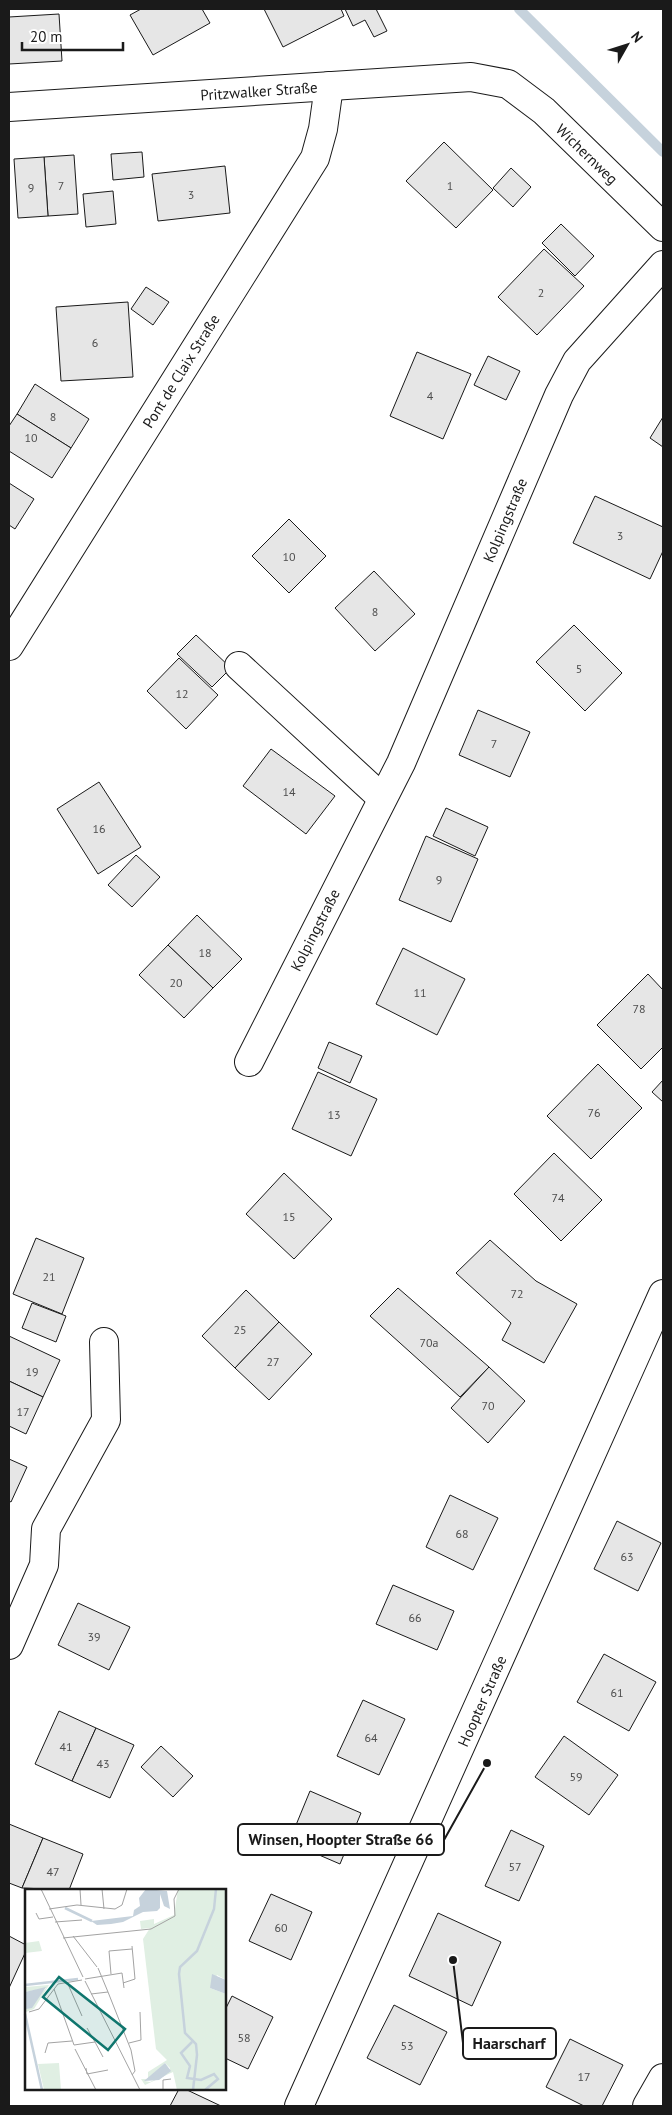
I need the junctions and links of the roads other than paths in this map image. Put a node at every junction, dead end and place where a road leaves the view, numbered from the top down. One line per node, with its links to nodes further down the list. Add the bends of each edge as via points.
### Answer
1 (508, 84): 2 (street, Pritzwalker Straße, via 471,77); 4 (street, Wichernweg, via 544,111)
2 (329, 86): 3 (street, Pritzwalker Straße); 6 (street, Pont de Claix Straße, via 323,129 314,158)
3 (9, 107)
4 (663, 228)
5 (663, 265): 8 (street, Kolpingstraße, via 577,361 559,395 401,762)
6 (9, 646)
7 (239, 666): 8 (street)
8 (382, 798): 9 (street, Kolpingstraße)
9 (249, 1062)
10 (663, 1294): 14 (street, Hoopter Straße)
11 (104, 1342): 12 (street, via 106,1420 46,1529 44,1565)
12 (9, 1646)
13 (663, 2078): 15 (street)
14 (299, 2106)
15 (647, 2106)

